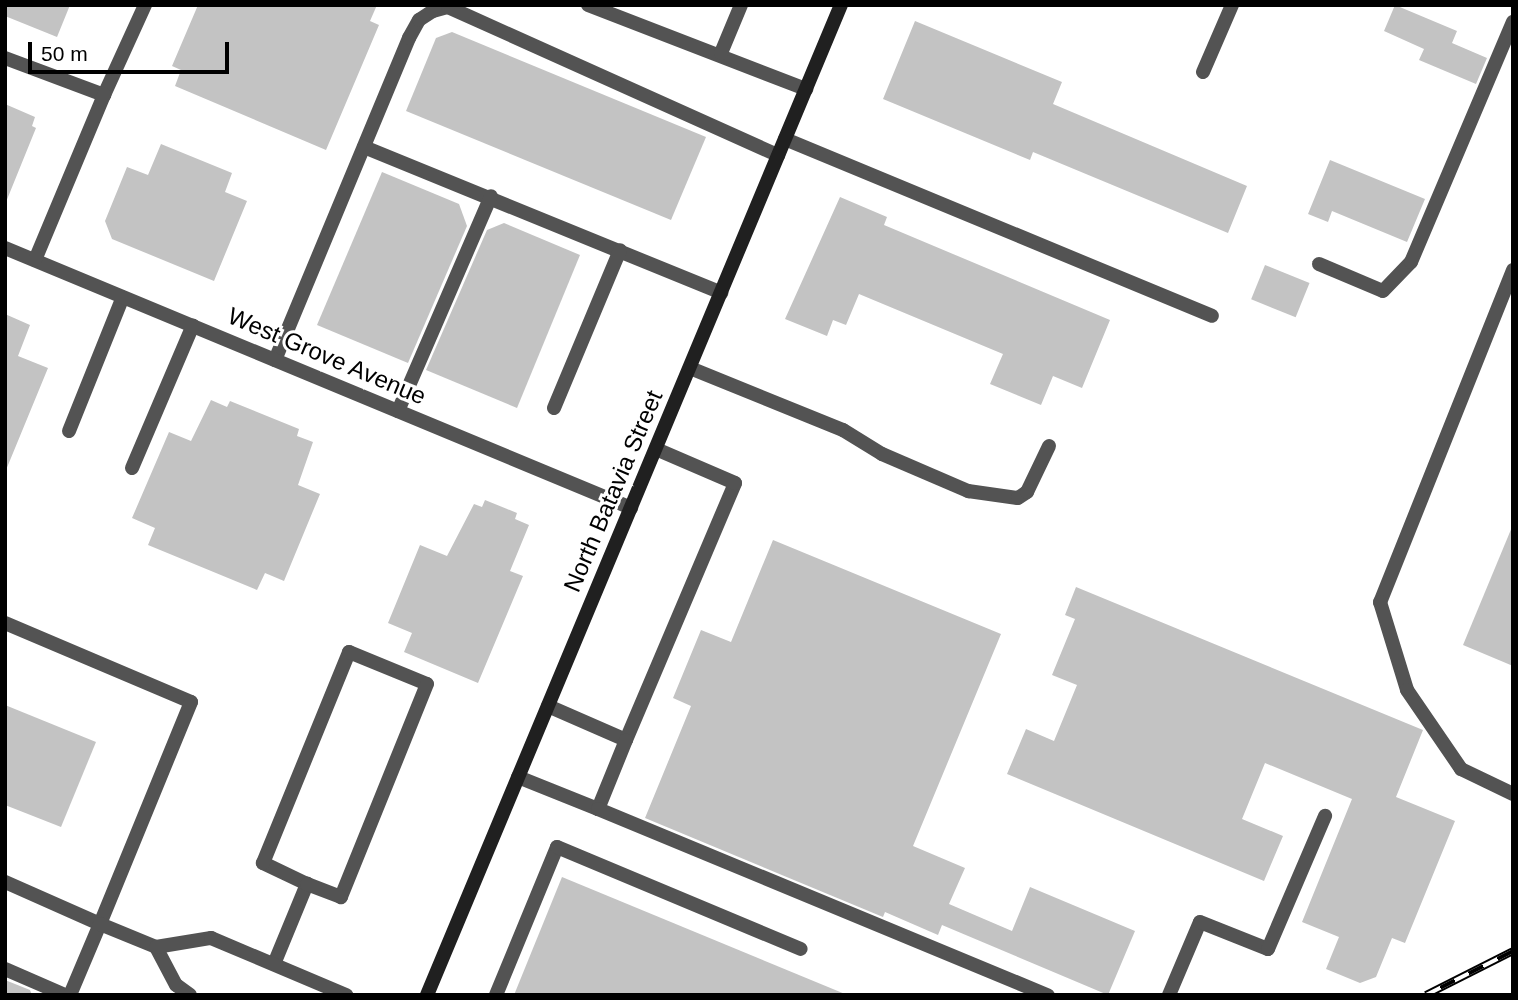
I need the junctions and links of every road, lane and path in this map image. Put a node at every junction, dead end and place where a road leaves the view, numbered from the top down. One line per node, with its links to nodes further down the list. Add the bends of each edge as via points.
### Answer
1 (145, 5): 11 (street)
2 (588, 5): 7 (street)
3 (741, 5): 7 (street)
4 (841, 5): 10 (main road, North Batavia Street)
5 (1232, 5): 9 (street)
6 (1513, 22): 19 (street, via 1410,262 1383,291)
7 (721, 53): 10 (street)
8 (5, 58): 11 (street)
9 (1203, 72)
10 (806, 89): 12 (main road, North Batavia Street)
11 (104, 95): 18 (street)
12 (785, 139): 14 (main road, North Batavia Street); 23 (street)
13 (363, 147): 14 (street, via 419,20 448,8); 15 (street); 25 (street)
14 (778, 155): 21 (main road, North Batavia Street)
15 (491, 196): 17 (street); 28 (street)
16 (5, 248): 18 (street, West Grove Avenue)
17 (620, 250): 21 (street); 27 (street)
18 (35, 260): 22 (street, West Grove Avenue)
19 (1319, 264)
20 (1513, 270): 38 (street, via 1380,602 1414,702 1461,769)
21 (721, 293): 26 (main road, North Batavia Street)
22 (123, 297): 24 (street, West Grove Avenue); 29 (street)
23 (1212, 316)
24 (193, 325): 25 (street, West Grove Avenue); 32 (street)
25 (275, 360): 28 (street, West Grove Avenue)
26 (690, 368): 30 (street, via 843,429 882,454 968,491 1018,498 1027,492); 31 (main road, North Batavia Street)
27 (554, 408)
28 (398, 411): 33 (street, West Grove Avenue)
29 (69, 431)
30 (1049, 446)
31 (656, 449): 33 (main road, North Batavia Street); 36 (street, via 735,483)
32 (132, 468)
33 (631, 508): 35 (main road, North Batavia Street)
34 (5, 623): 43 (street, via 191,702)
35 (548, 706): 36 (street); 37 (main road, North Batavia Street)
36 (626, 740): 39 (street)
37 (518, 776): 39 (street); 51 (main road, North Batavia Street)
38 (1513, 794)
39 (597, 809): 53 (street)
40 (1325, 816): 54 (street, via 1268,949 1200,922)
41 (5, 883): 43 (street)
42 (307, 884): 42 (street, via 263,863 349,652 427,684 341,897); 46 (street)
43 (100, 924): 44 (street); 48 (street)
44 (156, 947): 46 (street, via 211,938); 49 (street, via 177,985)
45 (801, 948): 52 (street, via 557,847)
46 (274, 964): 50 (street)
47 (5, 969): 48 (street)
48 (67, 995)
49 (190, 995)
50 (346, 995)
51 (427, 995)
52 (496, 995)
53 (1048, 995)
54 (1169, 995)

